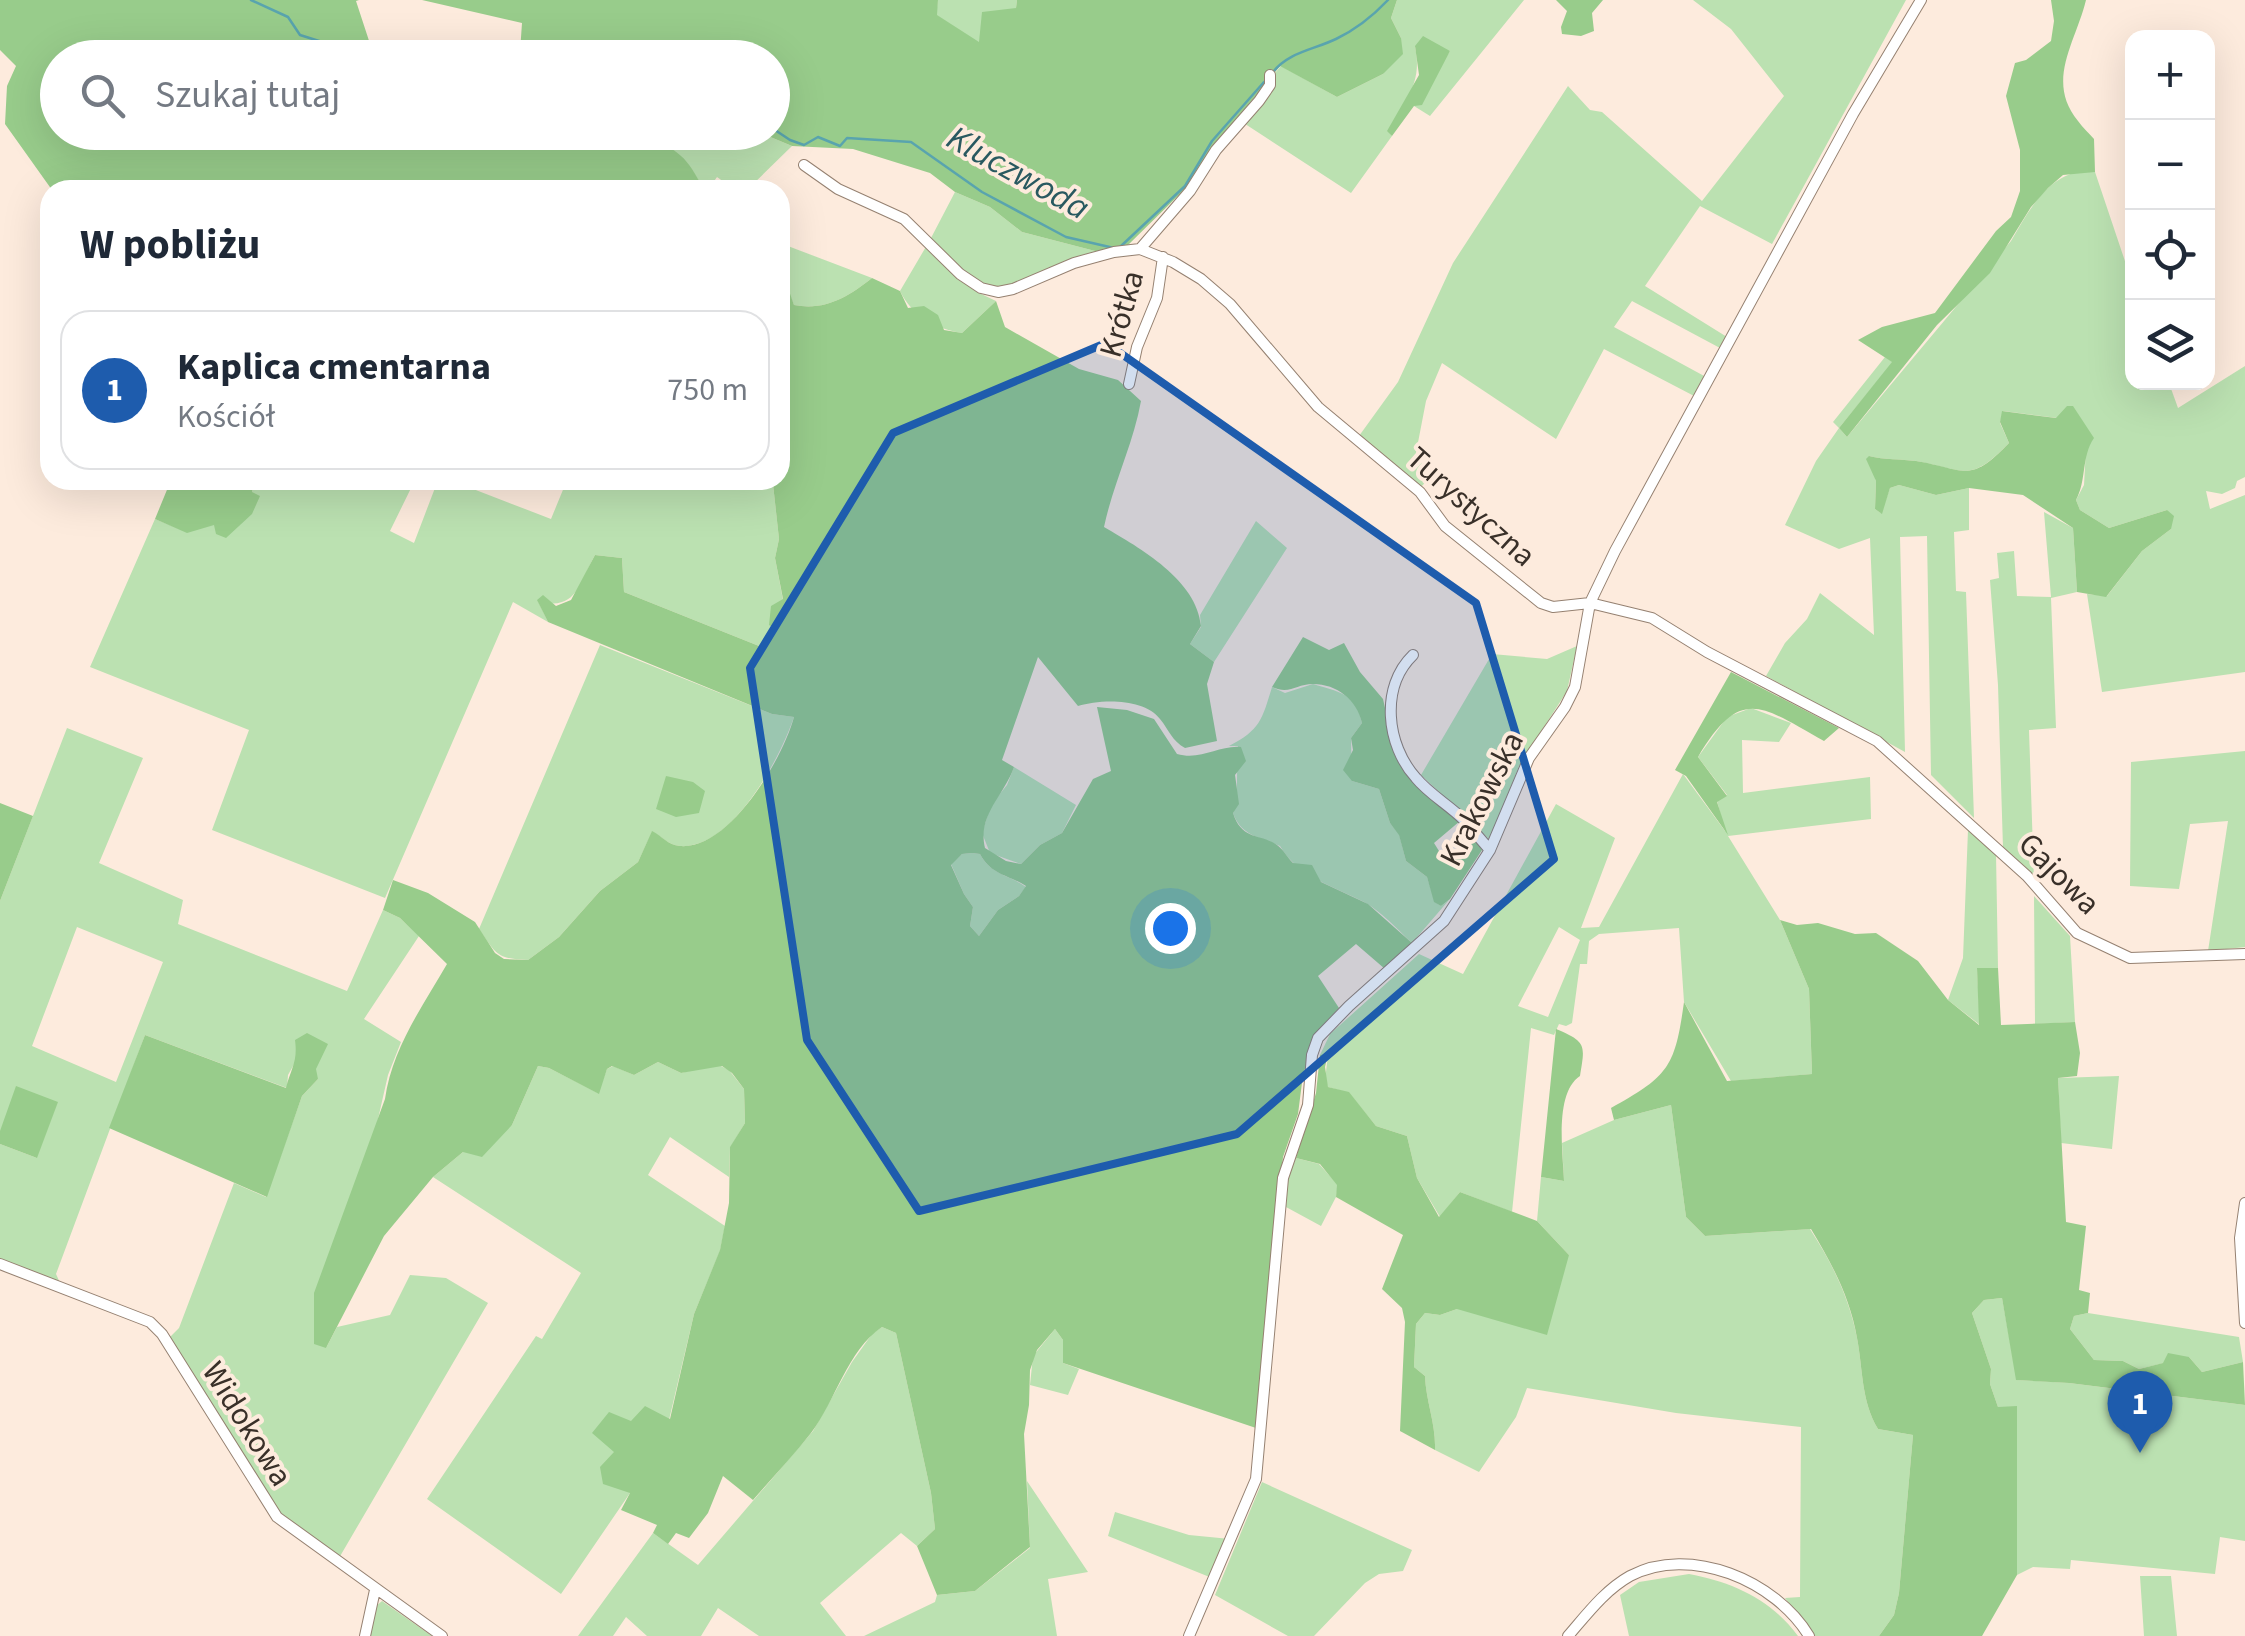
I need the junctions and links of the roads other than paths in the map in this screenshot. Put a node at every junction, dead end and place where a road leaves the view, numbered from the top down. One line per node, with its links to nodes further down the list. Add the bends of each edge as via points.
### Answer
1 (1921, 0): 7 (street, Krakowska, via 1852,114)
2 (1270, 75): 4 (street, via 1270,85)
3 (804, 164): 4 (street, via 838,189 904,219 981,288 1013,289 1074,263)
4 (1140, 249): 5 (street, Turystyczna)
5 (1163, 257): 6 (street, Krótka); 7 (street, Turystyczna, via 1230,304 1318,407 1420,492 1445,526 1541,603)
6 (1129, 384)
7 (1590, 603): 9 (street, Turystyczna, via 1652,618); 10 (street, Krakowska, via 1575,687 1529,758)
8 (1413, 655): 10 (street, via 1392,697 1396,744 1416,778)
9 (1873, 739): 11 (street, Gajowa, via 1978,829 2077,933 2130,958)
10 (1490, 850): 18 (street, Krakowska, via 1444,920 1318,1038 1308,1105 1284,1178 1256,1478)
11 (2245, 954)
12 (2245, 1203): 14 (street)
13 (0, 1264): 15 (street, Widokowa, via 150,1322 277,1517)
14 (2245, 1324)
15 (375, 1590): 16 (street); 17 (street, Widokowa)
16 (365, 1636)
17 (442, 1636)
18 (1189, 1636)
19 (1568, 1636): 20 (street, via 1629,1577 1686,1564 1753,1586 1790,1610)
20 (1809, 1636)

